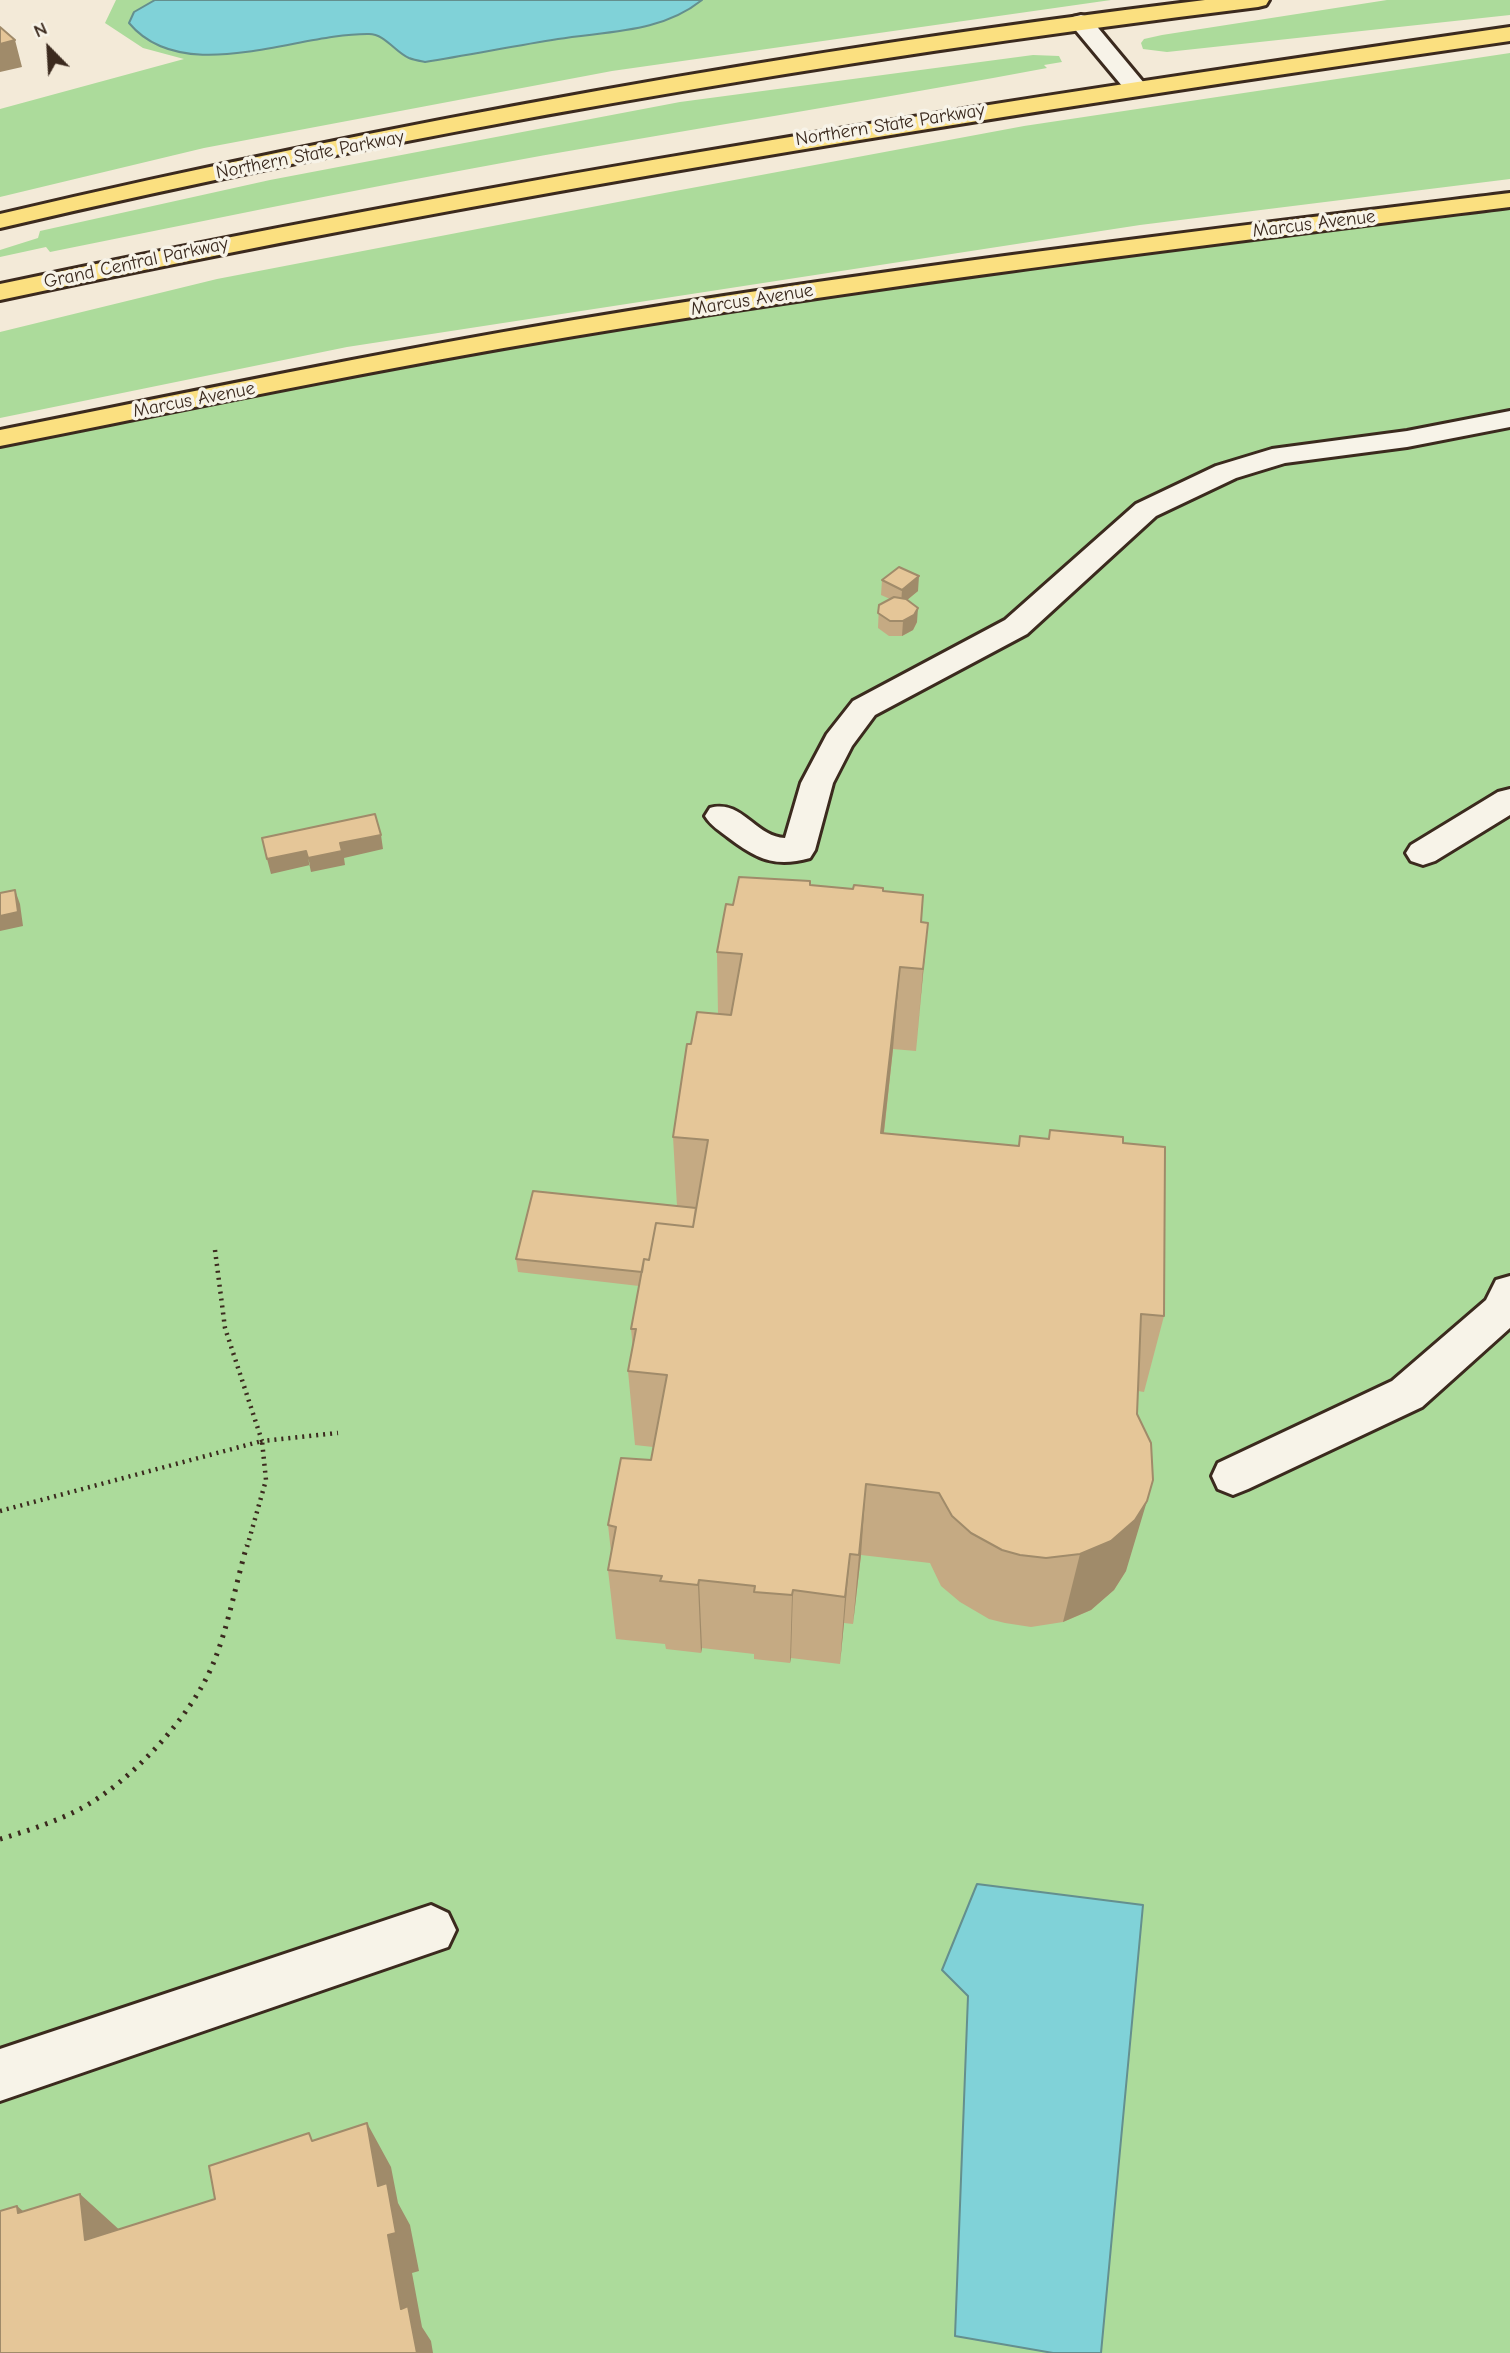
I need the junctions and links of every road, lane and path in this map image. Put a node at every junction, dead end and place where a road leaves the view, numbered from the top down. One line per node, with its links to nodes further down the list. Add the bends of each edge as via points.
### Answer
1 (1258, 0): 2 (main road, Northern State Parkway)
2 (1081, 22): 4 (lane); 7 (main road, Northern State Parkway, via 593,100)
3 (1510, 34): 4 (main road, Northern State Parkway)
4 (1136, 88): 5 (main road, Northern State Parkway)
5 (653, 164): 8 (main road, Northern State Parkway); 10 (main road, via 349,240)
6 (1510, 200): 12 (main road, Marcus Avenue, via 946,271 676,312 411,357)
7 (0, 221)
8 (272, 234): 9 (main road, Grand Central Parkway)
9 (0, 292)
10 (41, 308)
11 (1510, 419): 14 (lane, via 1407,439 1282,455 1226,472 1146,510 1016,627 864,708 838,742 817,783 798,850 766,849)
12 (0, 438)
13 (1510, 800): 15 (lane)
14 (722, 816)
15 (1423, 853)
16 (215, 1250): 19 (path, via 218,1296 231,1351 255,1408)
17 (1510, 1292): 20 (lane, via 1502,1311 1407,1394)
18 (338, 1433): 19 (path)
19 (262, 1441): 21 (path); 22 (path, via 266,1480 213,1664 187,1710 142,1763 82,1808)
20 (1233, 1476)
21 (0, 1511)
22 (0, 1839)
23 (431, 1930): 24 (lane)
24 (0, 2075)

